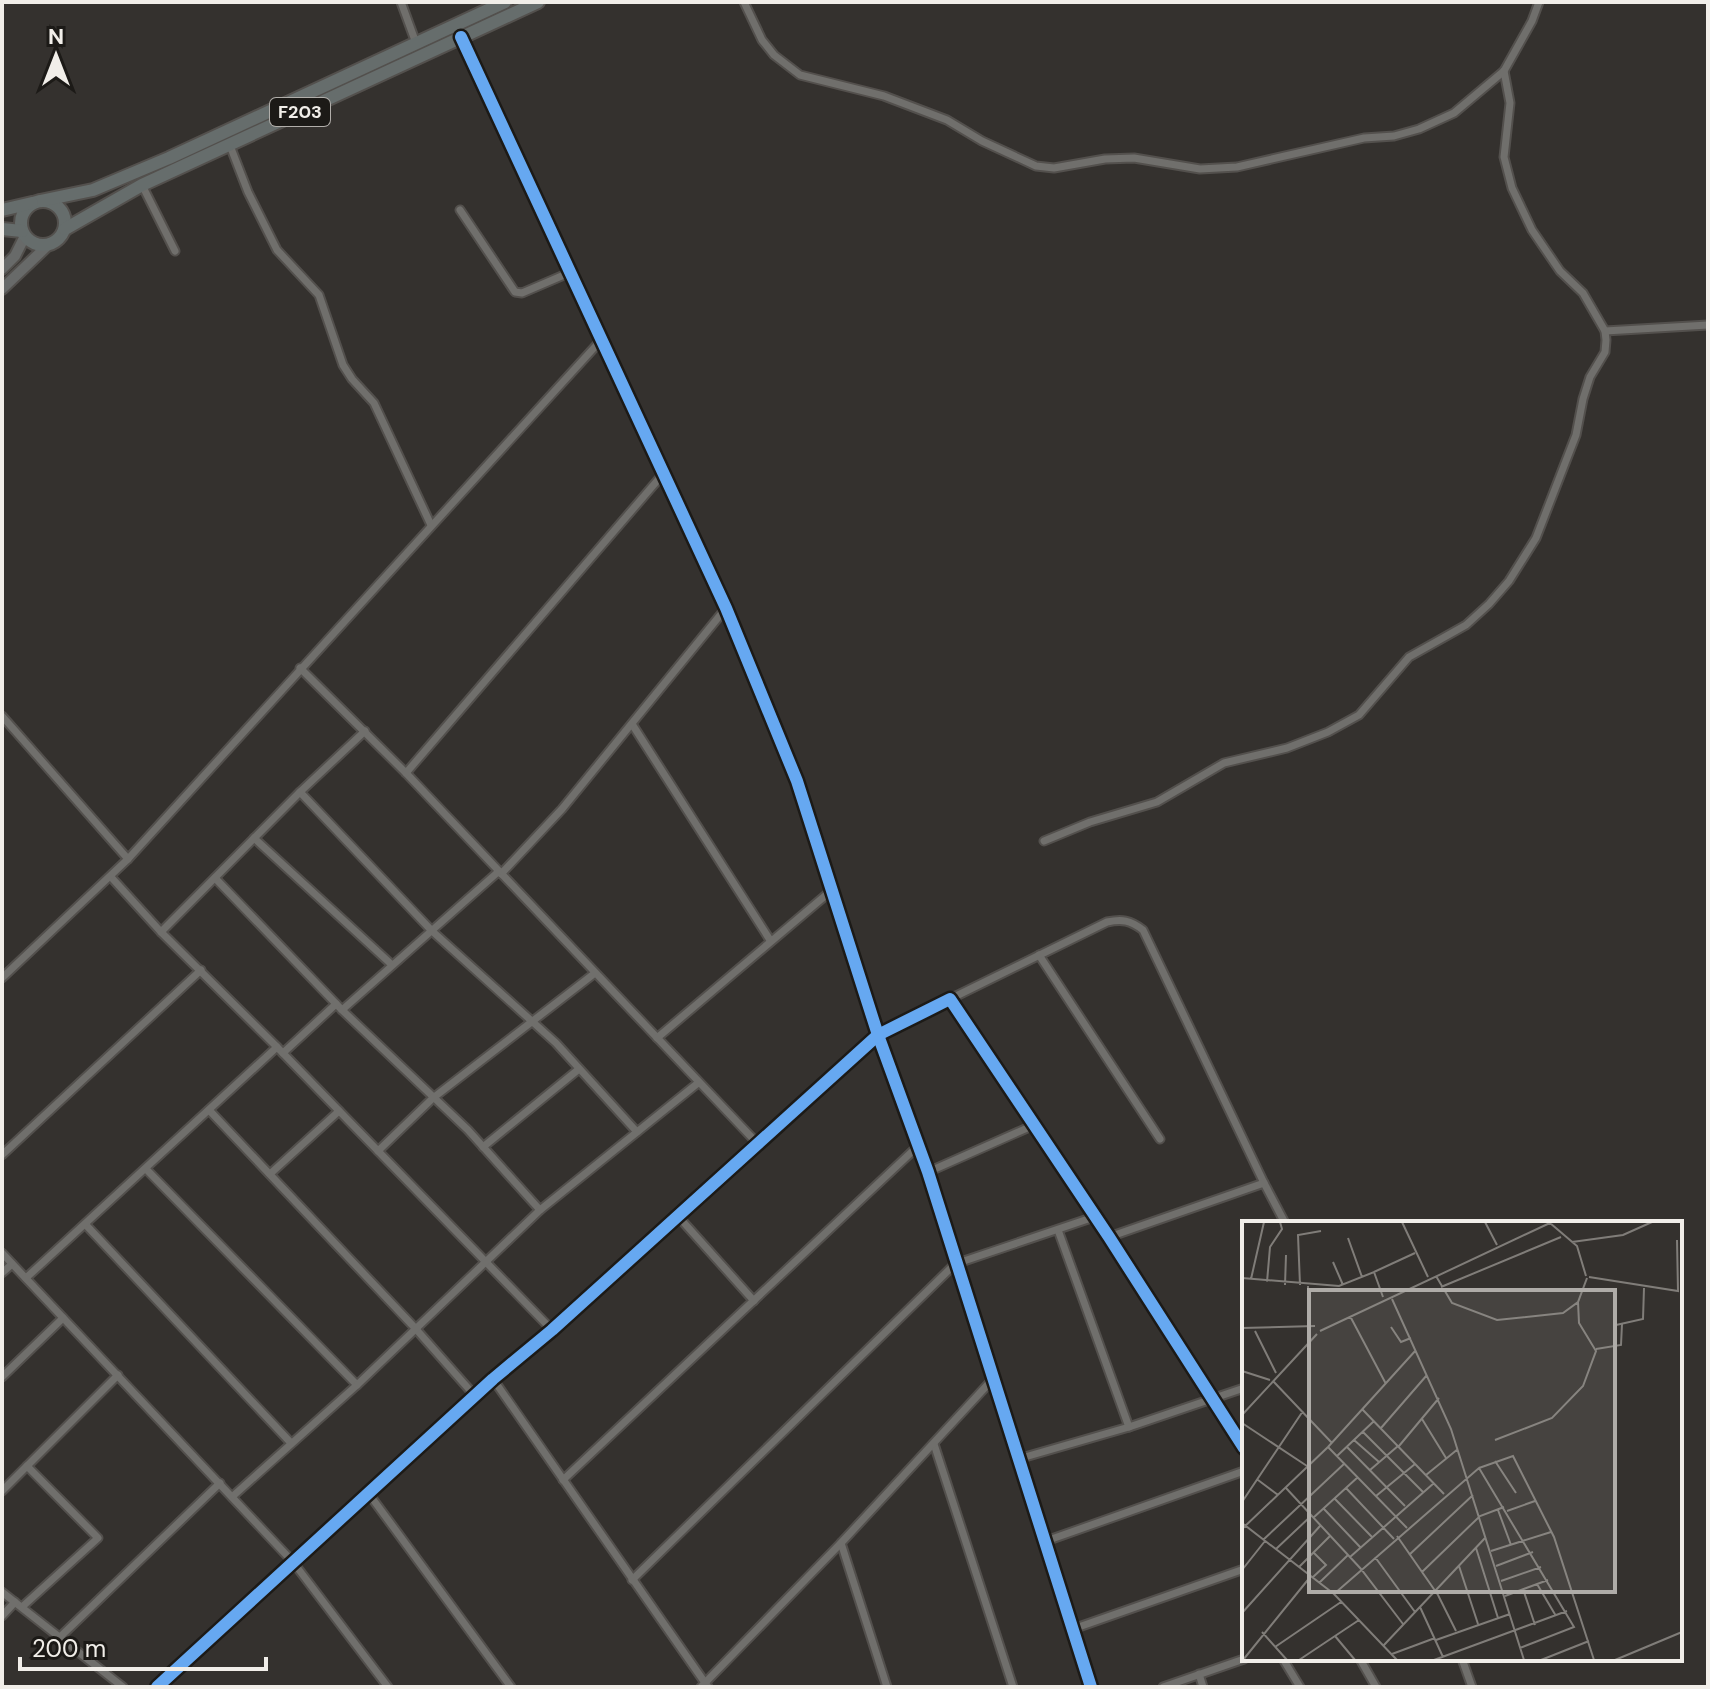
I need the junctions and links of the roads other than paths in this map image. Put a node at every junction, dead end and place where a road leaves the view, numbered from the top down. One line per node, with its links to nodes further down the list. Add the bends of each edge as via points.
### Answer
1 (401, 2): 7 (street)
2 (505, 2): 7 (main road, F203)
3 (538, 2): 6 (main road, F203)
4 (744, 2): 8 (street, via 762,40 800,75 884,96 947,120 1036,166 1054,168 1134,158 1200,169 1237,167 1394,136 1454,113)
5 (1539, 2): 8 (street)
6 (461, 37): 9 (main road, F203); 20 (street)
7 (416, 43): 11 (main road, F203, via 93,190)
8 (1504, 71): 23 (street, via 1510,103 1504,157 1512,188 1532,230 1560,271 1583,293)
9 (229, 143): 10 (main road, F203); 26 (street, via 277,250 319,295 343,365 374,403)
10 (142, 185): 15 (main road, F203); 18 (street)
11 (38, 202): 12 (main road, F203); 15 (main road, via 60,208); 16 (main road, via 23,214)
12 (2, 210)
13 (460, 210): 20 (street, via 515,292)
14 (2, 229): 16 (main road)
15 (65, 229): 17 (main road)
16 (23, 234): 17 (main road); 19 (main road, via 15,256)
17 (47, 246): 21 (main road)
18 (175, 251)
19 (2, 269)
20 (571, 272): 24 (street)
21 (2, 289)
22 (1708, 325): 23 (street)
23 (1605, 331): 35 (street, via 1605,352 1590,377 1576,435 1536,538 1509,581 1466,625 1409,657 1372,703 1340,726 1287,748 1224,763 1157,802)
24 (603, 338): 25 (street); 26 (street)
25 (663, 474): 27 (street); 32 (street)
26 (431, 525): 28 (street)
27 (726, 608): 30 (street); 40 (street, via 797,781)
28 (300, 668): 31 (street); 36 (street)
29 (2, 716): 36 (street)
30 (632, 724): 37 (street, via 562,809); 43 (street)
31 (365, 731): 32 (street); 33 (street)
32 (406, 773): 37 (street)
33 (300, 792): 34 (street); 41 (street)
34 (254, 838): 39 (street); 45 (street)
35 (1044, 841)
36 (128, 859): 38 (street)
37 (499, 873): 41 (street); 47 (street)
38 (111, 877): 42 (street); 48 (street)
39 (215, 878): 42 (street); 50 (street)
40 (832, 890): 43 (street); 52 (street)
41 (432, 931): 45 (street); 51 (street)
42 (161, 932): 46 (street)
43 (770, 940): 53 (street)
44 (1039, 955): 49 (street); 62 (street); 71 (street, via 1107,922 1121,919 1143,930)
45 (391, 964): 50 (street)
46 (201, 970): 54 (street); 67 (street)
47 (595, 973): 51 (street); 53 (street)
48 (2, 978)
49 (950, 999): 52 (street); 60 (street)
50 (339, 1007): 54 (street); 57 (street)
51 (532, 1023): 55 (street); 57 (street)
52 (878, 1035): 63 (street); 64 (street)
53 (657, 1038): 56 (street)
54 (280, 1050): 58 (street); 59 (street)
55 (579, 1069): 61 (street); 65 (street)
56 (698, 1083): 61 (street); 63 (street)
57 (433, 1098): 65 (street); 66 (street)
58 (209, 1110): 68 (street); 70 (street)
59 (339, 1111): 66 (street); 70 (street)
60 (1034, 1125): 69 (street); 74 (street)
61 (637, 1132): 72 (street)
62 (1160, 1139)
63 (757, 1143): 73 (street)
64 (918, 1146): 69 (street); 85 (street)
65 (483, 1147): 72 (street)
66 (378, 1151): 80 (street)
67 (2, 1155)
68 (146, 1169): 76 (street); 93 (street)
69 (928, 1172): 82 (street)
70 (270, 1174): 87 (street)
71 (1264, 1183): 75 (street); 78 (street)
72 (540, 1210): 80 (street)
73 (677, 1215): 85 (street); 88 (street)
74 (1094, 1217): 77 (street); 78 (street)
75 (1284, 1221)
76 (86, 1225): 84 (street); 98 (street)
77 (1058, 1230): 82 (street); 97 (street)
78 (1109, 1237): 96 (street)
79 (2, 1253): 81 (street)
80 (485, 1260): 87 (street); 88 (street)
81 (12, 1264): 83 (street); 84 (street)
82 (955, 1264): 92 (street); 113 (street)
83 (2, 1273)
84 (26, 1278): 86 (street)
85 (754, 1301): 104 (street)
86 (63, 1318): 89 (street); 90 (street)
87 (415, 1328): 93 (street); 95 (street)
88 (552, 1330): 91 (street)
89 (118, 1375): 102 (street); 105 (street)
90 (2, 1377)
91 (493, 1379): 95 (street); 104 (street)
92 (992, 1380): 99 (street); 101 (street)
93 (357, 1385): 98 (street)
94 (1242, 1389): 96 (street)
95 (475, 1396): 107 (street)
96 (1212, 1399): 97 (street); 100 (street)
97 (1129, 1427): 101 (street)
98 (291, 1443): 108 (street)
99 (934, 1444): 110 (street); 130 (street)
100 (1242, 1445)
101 (1018, 1459): 109 (street)
102 (27, 1466): 106 (street); 115 (street, via 98,1538)
103 (1242, 1472): 109 (street)
104 (563, 1480): 113 (street)
105 (220, 1483): 108 (street); 118 (street)
106 (2, 1491)
107 (369, 1494): 111 (street); 128 (street)
108 (233, 1496): 111 (street)
109 (1046, 1541): 117 (street)
110 (841, 1543): 124 (street); 129 (street)
111 (293, 1562): 126 (street); 127 (street)
112 (1242, 1570): 117 (street)
113 (632, 1580): 124 (street)
114 (2, 1592): 115 (street)
115 (18, 1604): 116 (street); 118 (street)
116 (2, 1616)
117 (1073, 1629): 131 (street)
118 (60, 1637): 125 (street)
119 (1242, 1660): 123 (street)
120 (1284, 1661): 134 (street)
121 (1361, 1661): 135 (street)
122 (1463, 1661): 136 (street)
123 (1199, 1674): 132 (street); 133 (street)
124 (705, 1686)
125 (123, 1687)
126 (157, 1687)
127 (388, 1687)
128 (511, 1687)
129 (887, 1687)
130 (1013, 1687)
131 (1091, 1687)
132 (1163, 1687)
133 (1203, 1687)
134 (1300, 1687)
135 (1376, 1687)
136 (1472, 1687)

